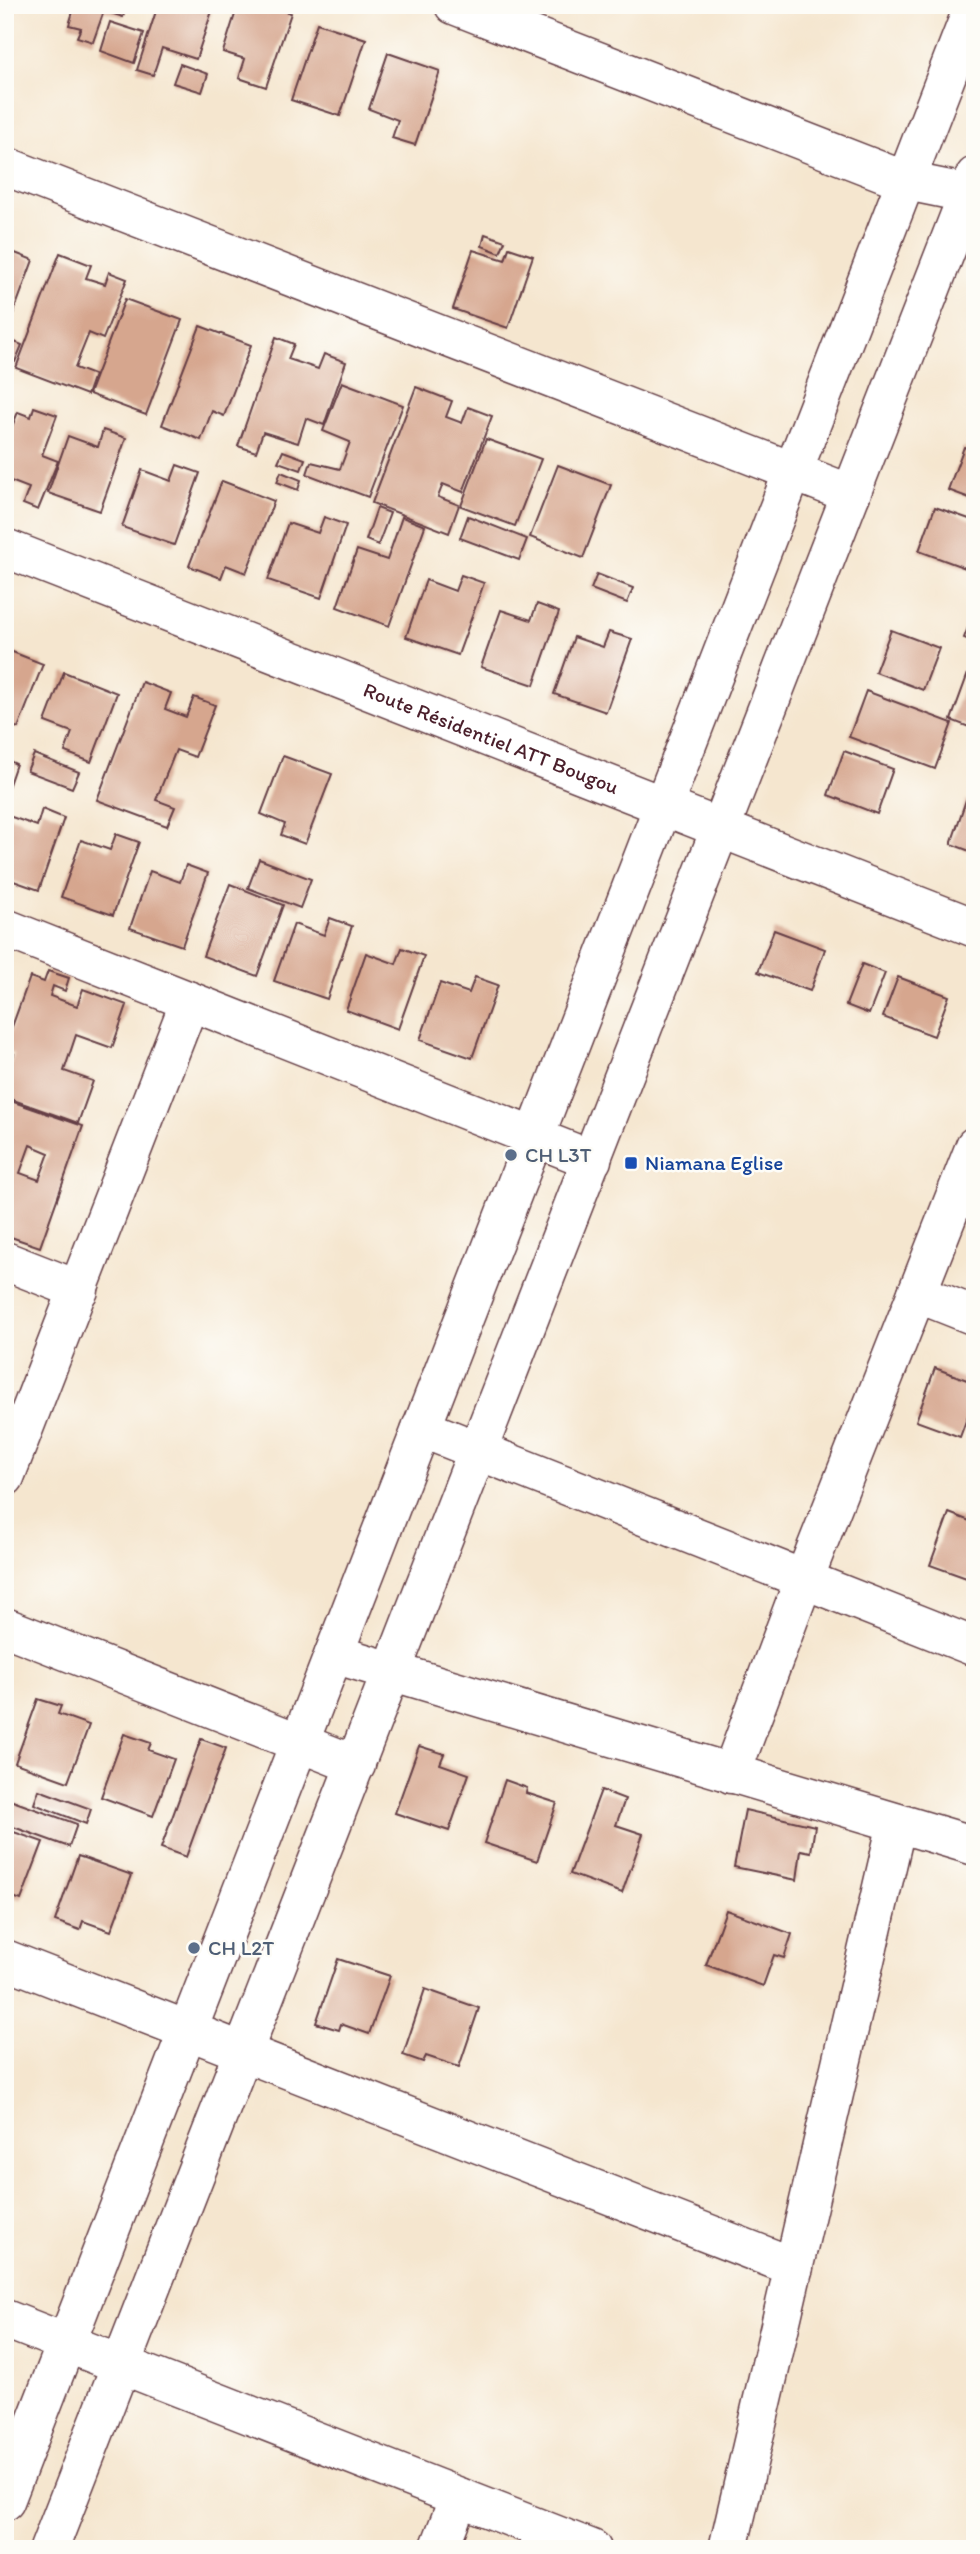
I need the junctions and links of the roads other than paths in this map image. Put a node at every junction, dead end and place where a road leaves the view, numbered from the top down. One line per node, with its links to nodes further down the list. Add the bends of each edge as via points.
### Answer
1 (454, 5): 4 (street)
2 (974, 5): 4 (street)
3 (5, 166): 6 (street)
4 (906, 181): 5 (street); 6 (street)
5 (972, 189): 7 (street)
6 (794, 471): 7 (street); 9 (street)
7 (851, 494): 10 (street)
8 (7, 554): 9 (street, Route Résidentiel ATT Bougou)
9 (663, 806): 10 (street, Route Résidentiel ATT Bougou); 14 (street)
10 (721, 829): 12 (street, Route Résidentiel ATT Bougou); 16 (street)
11 (5, 928): 13 (street)
12 (975, 929)
13 (190, 1001): 14 (street); 18 (street)
14 (535, 1137): 16 (street); 21 (street)
15 (975, 1146): 19 (street)
16 (592, 1160): 22 (street)
17 (5, 1261): 18 (street)
18 (79, 1290): 23 (street)
19 (917, 1293): 20 (street); 24 (street)
20 (975, 1316)
21 (421, 1428): 22 (street); 27 (street)
22 (480, 1451): 24 (street); 28 (street)
23 (5, 1477)
24 (804, 1579): 26 (street); 31 (street)
25 (5, 1627): 29 (street)
26 (975, 1647)
27 (334, 1654): 28 (street); 29 (street)
28 (393, 1673): 30 (street); 31 (street)
29 (299, 1743): 30 (street); 35 (street)
30 (356, 1766): 36 (street)
31 (731, 1774): 32 (street)
32 (897, 1823): 33 (street); 37 (street)
33 (975, 1846)
34 (5, 1959): 35 (street)
35 (187, 2031): 36 (street); 39 (street)
36 (244, 2053): 37 (street); 40 (street)
37 (794, 2267): 46 (street)
38 (5, 2319): 39 (street)
39 (66, 2343): 40 (street); 42 (street)
40 (121, 2365): 41 (street); 43 (street)
41 (458, 2497): 44 (street); 45 (street)
42 (5, 2501)
43 (49, 2549)
44 (439, 2549)
45 (592, 2549)
46 (728, 2549)

